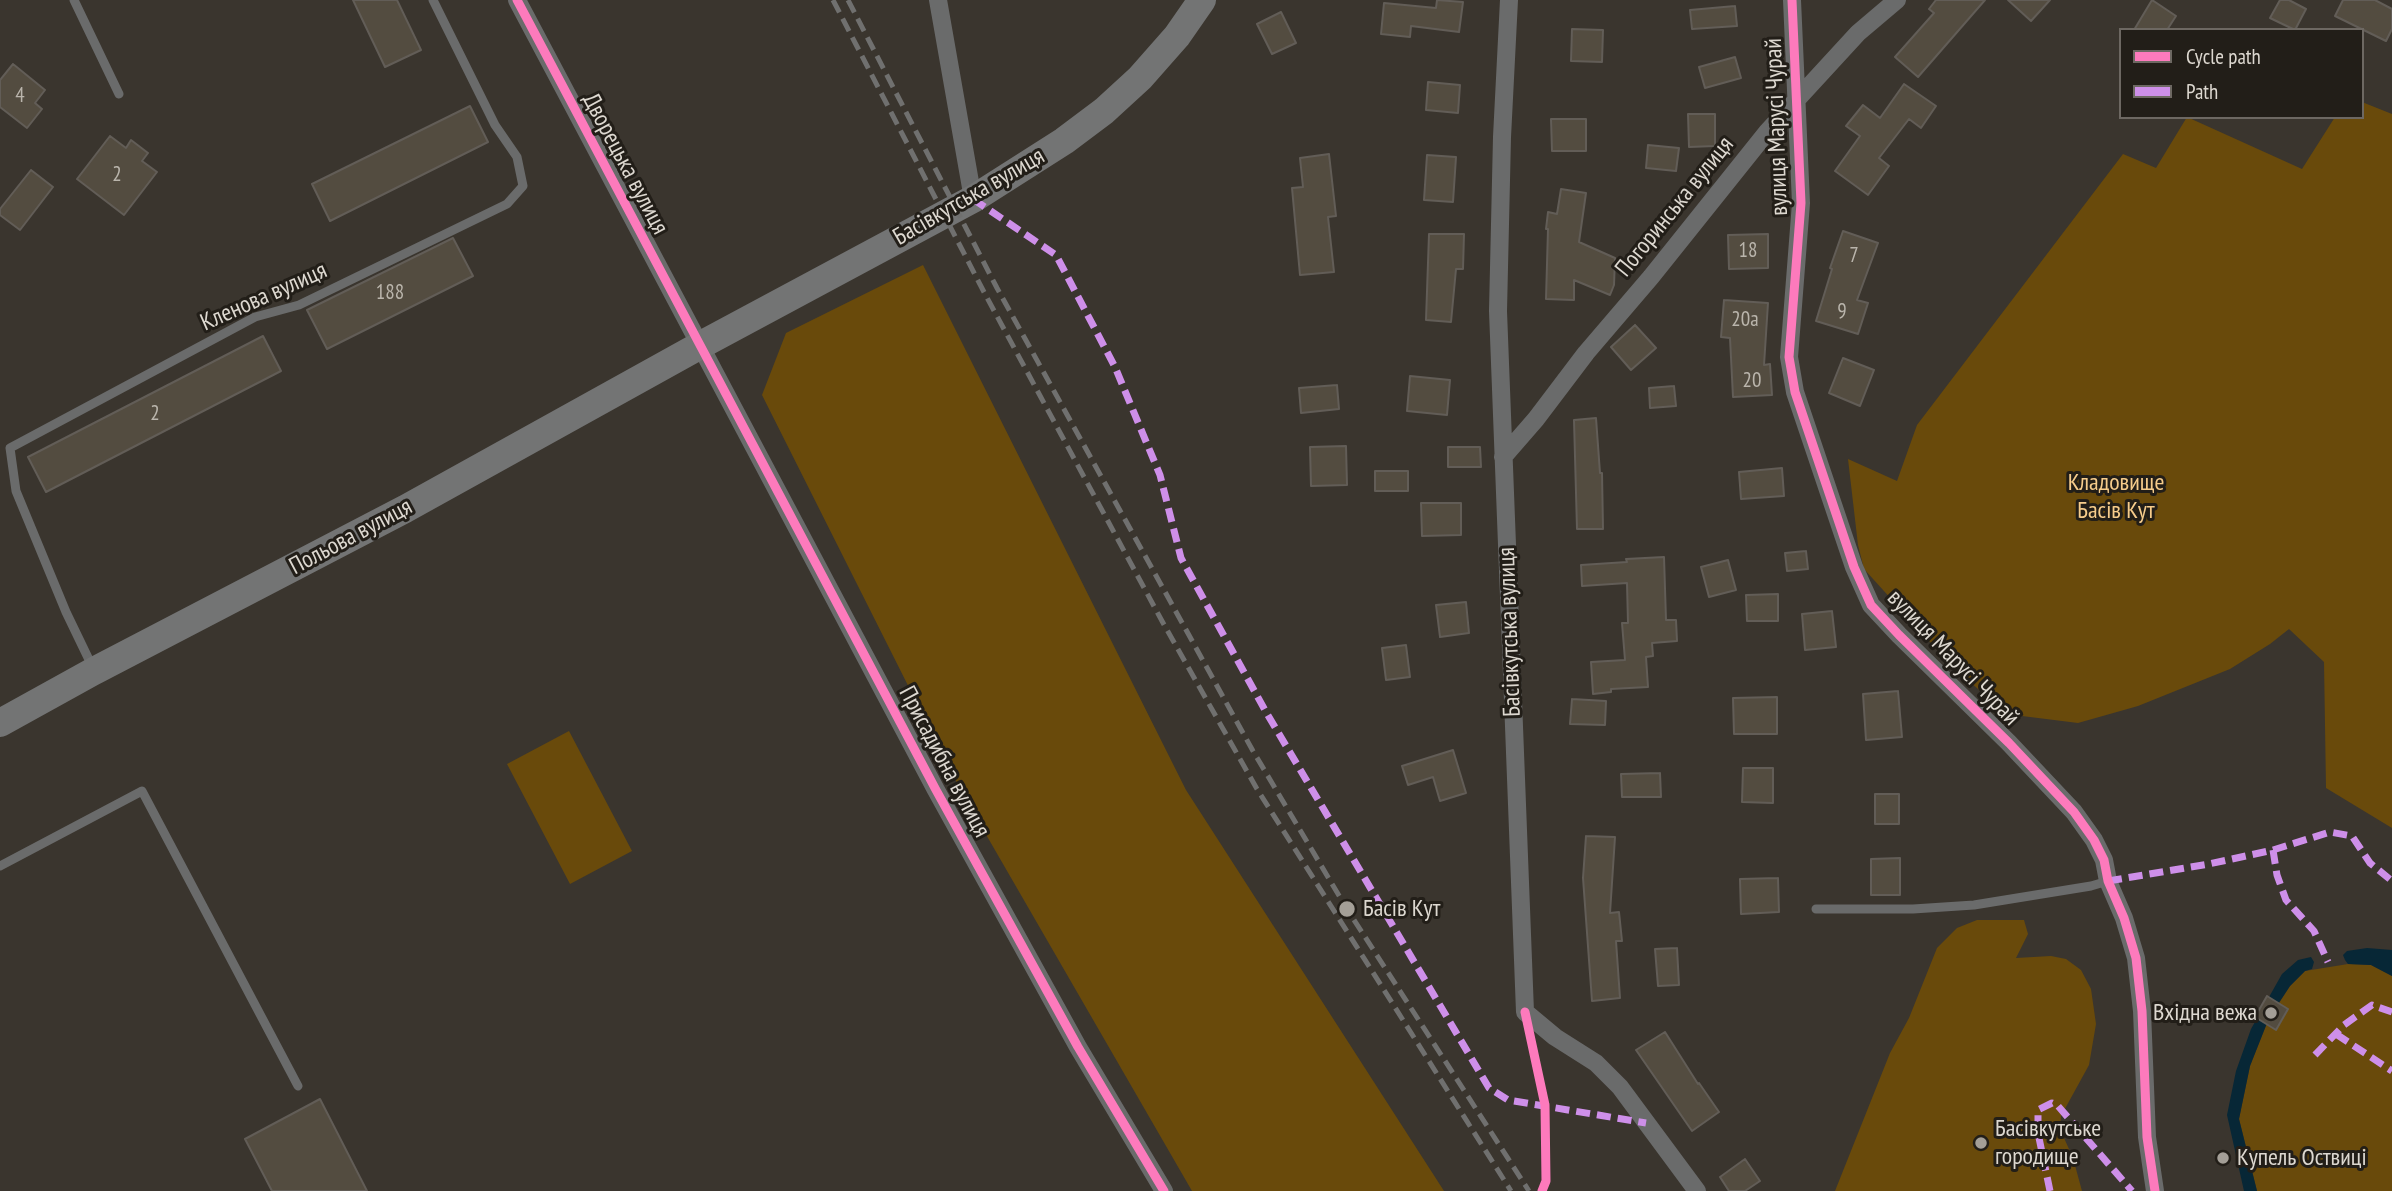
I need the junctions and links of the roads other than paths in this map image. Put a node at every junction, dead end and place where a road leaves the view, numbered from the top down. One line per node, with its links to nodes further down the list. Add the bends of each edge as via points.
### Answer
1 (74, 0): 9 (lane)
2 (433, 0): 14 (lane, Кленова вулиця, via 495,125 517,156 523,186 507,204 299,305 256,317 10,448 16,491)
3 (517, 0): 12 (street, Дворецька вулиця)
4 (939, 0): 11 (street)
5 (1202, 0): 11 (main road, Басівкутська вулиця, via 1168,47 1104,111)
6 (1509, 0): 13 (street, Басівкутська вулиця, via 1498,311)
7 (1791, 0): 10 (street, вулиця Марусі Чурай)
8 (1897, 0): 10 (street, Погоринська вулиця, via 1858,33)
9 (119, 94)
10 (1797, 99): 13 (street, Погоринська вулиця); 17 (street, вулиця Марусі Чурай, via 1801,203 1789,357 1795,392 1854,567 1871,605 2074,812 2104,860)
11 (973, 199): 12 (main road, Басівкутська вулиця)
12 (699, 346): 14 (main road, Польова вулиця, via 405,509); 20 (street, Присадибна вулиця, via 936,790 1078,1047)
13 (1503, 457): 21 (street, Басівкутська вулиця, via 1525,1012 1596,1063 1620,1087)
14 (94, 671): 15 (main road, Польова вулиця)
15 (0, 723)
16 (0, 866): 19 (lane, via 142,791)
17 (2108, 881): 18 (lane, via 1974,905); 22 (street, вулиця Марусі Чурай, via 2136,958 2147,1137)
18 (1816, 909)
19 (298, 1086)
20 (1164, 1191)
21 (1697, 1191)
22 (2155, 1191)

